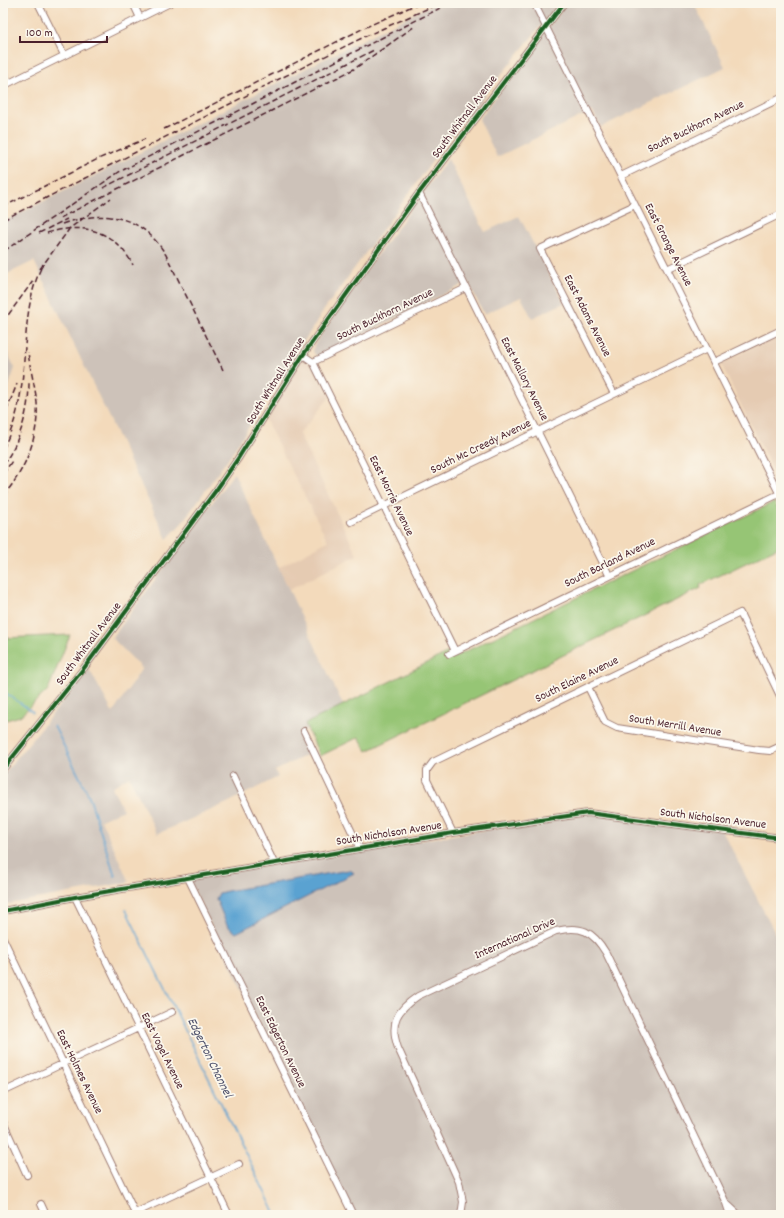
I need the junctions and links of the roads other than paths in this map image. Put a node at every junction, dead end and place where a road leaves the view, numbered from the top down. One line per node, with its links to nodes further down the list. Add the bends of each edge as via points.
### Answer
1 (38, 3): 8 (street)
2 (133, 3): 6 (street)
3 (170, 3): 6 (street)
4 (534, 3): 7 (street, East Grange Avenue)
5 (564, 3): 7 (street, South Whitnall Avenue)
6 (140, 18): 8 (street)
7 (546, 26): 11 (street, East Grange Avenue); 12 (street, South Whitnall Avenue)
8 (64, 56): 9 (street)
9 (3, 86)
10 (781, 98): 11 (street, South Buckhorn Avenue)
11 (621, 176): 13 (street, East Grange Avenue)
12 (419, 193): 16 (street, East Mallory Avenue); 19 (street, South Whitnall Avenue)
13 (635, 204): 15 (street, East Grange Avenue); 22 (street, East Adams Avenue, via 540,249)
14 (781, 214): 15 (street)
15 (667, 269): 18 (street, East Grange Avenue)
16 (466, 288): 20 (street, South Buckhorn Avenue); 23 (street, East Mallory Avenue)
17 (781, 330): 21 (street)
18 (707, 349): 21 (street, East Grange Avenue); 22 (street, South Mc Creedy Avenue)
19 (302, 355): 20 (street); 33 (street, South Whitnall Avenue, via 217,489 84,668)
20 (313, 362): 25 (street, East Morris Avenue)
21 (714, 362): 24 (street, East Grange Avenue)
22 (614, 394): 23 (street, South Mc Creedy Avenue)
23 (538, 432): 25 (street, South Mc Creedy Avenue); 27 (street, East Mallory Avenue)
24 (780, 495): 27 (street, South Barland Avenue)
25 (384, 506): 26 (street, South Mc Creedy Avenue); 28 (street, East Morris Avenue)
26 (351, 522)
27 (609, 575): 28 (street, South Barland Avenue)
28 (452, 653)
29 (588, 687): 30 (street, South Elaine Avenue, via 740,613); 32 (street, South Merrill Avenue, via 605,722 616,728 759,750 770,751); 35 (street, South Elaine Avenue, via 433,762 427,770 427,780)
30 (781, 698)
31 (304, 731): 37 (street)
32 (781, 746)
33 (3, 769)
34 (232, 776): 38 (street)
35 (453, 833): 36 (street, South Nicholson Avenue, via 588,813); 37 (street, South Nicholson Avenue)
36 (781, 838)
37 (360, 849): 38 (street, South Nicholson Avenue)
38 (274, 863): 39 (street, South Nicholson Avenue)
39 (188, 878): 40 (street, South Nicholson Avenue); 56 (street, East Edgerton Avenue)
40 (75, 897): 41 (street, South Nicholson Avenue); 44 (street, East Vogel Avenue)
41 (3, 911)
42 (3, 938): 45 (street, East Holmes Avenue)
43 (172, 1012): 44 (street)
44 (138, 1028): 45 (street); 50 (street, East Vogel Avenue)
45 (63, 1064): 46 (street); 53 (street, East Holmes Avenue)
46 (3, 1092)
47 (3, 1122): 49 (street)
48 (239, 1164): 50 (street)
49 (27, 1175)
50 (211, 1176): 53 (street); 55 (street, East Vogel Avenue)
51 (726, 1203): 57 (street, International Drive, via 606,953 597,939 589,933 568,929 556,931 418,996 401,1010 394,1022 398,1048 459,1182 463,1202); 58 (street, International Drive); 59 (street, International Drive)
52 (41, 1204): 54 (street)
53 (134, 1214)
54 (46, 1215)
55 (229, 1215)
56 (353, 1215)
57 (461, 1215)
58 (730, 1215)
59 (739, 1215)

